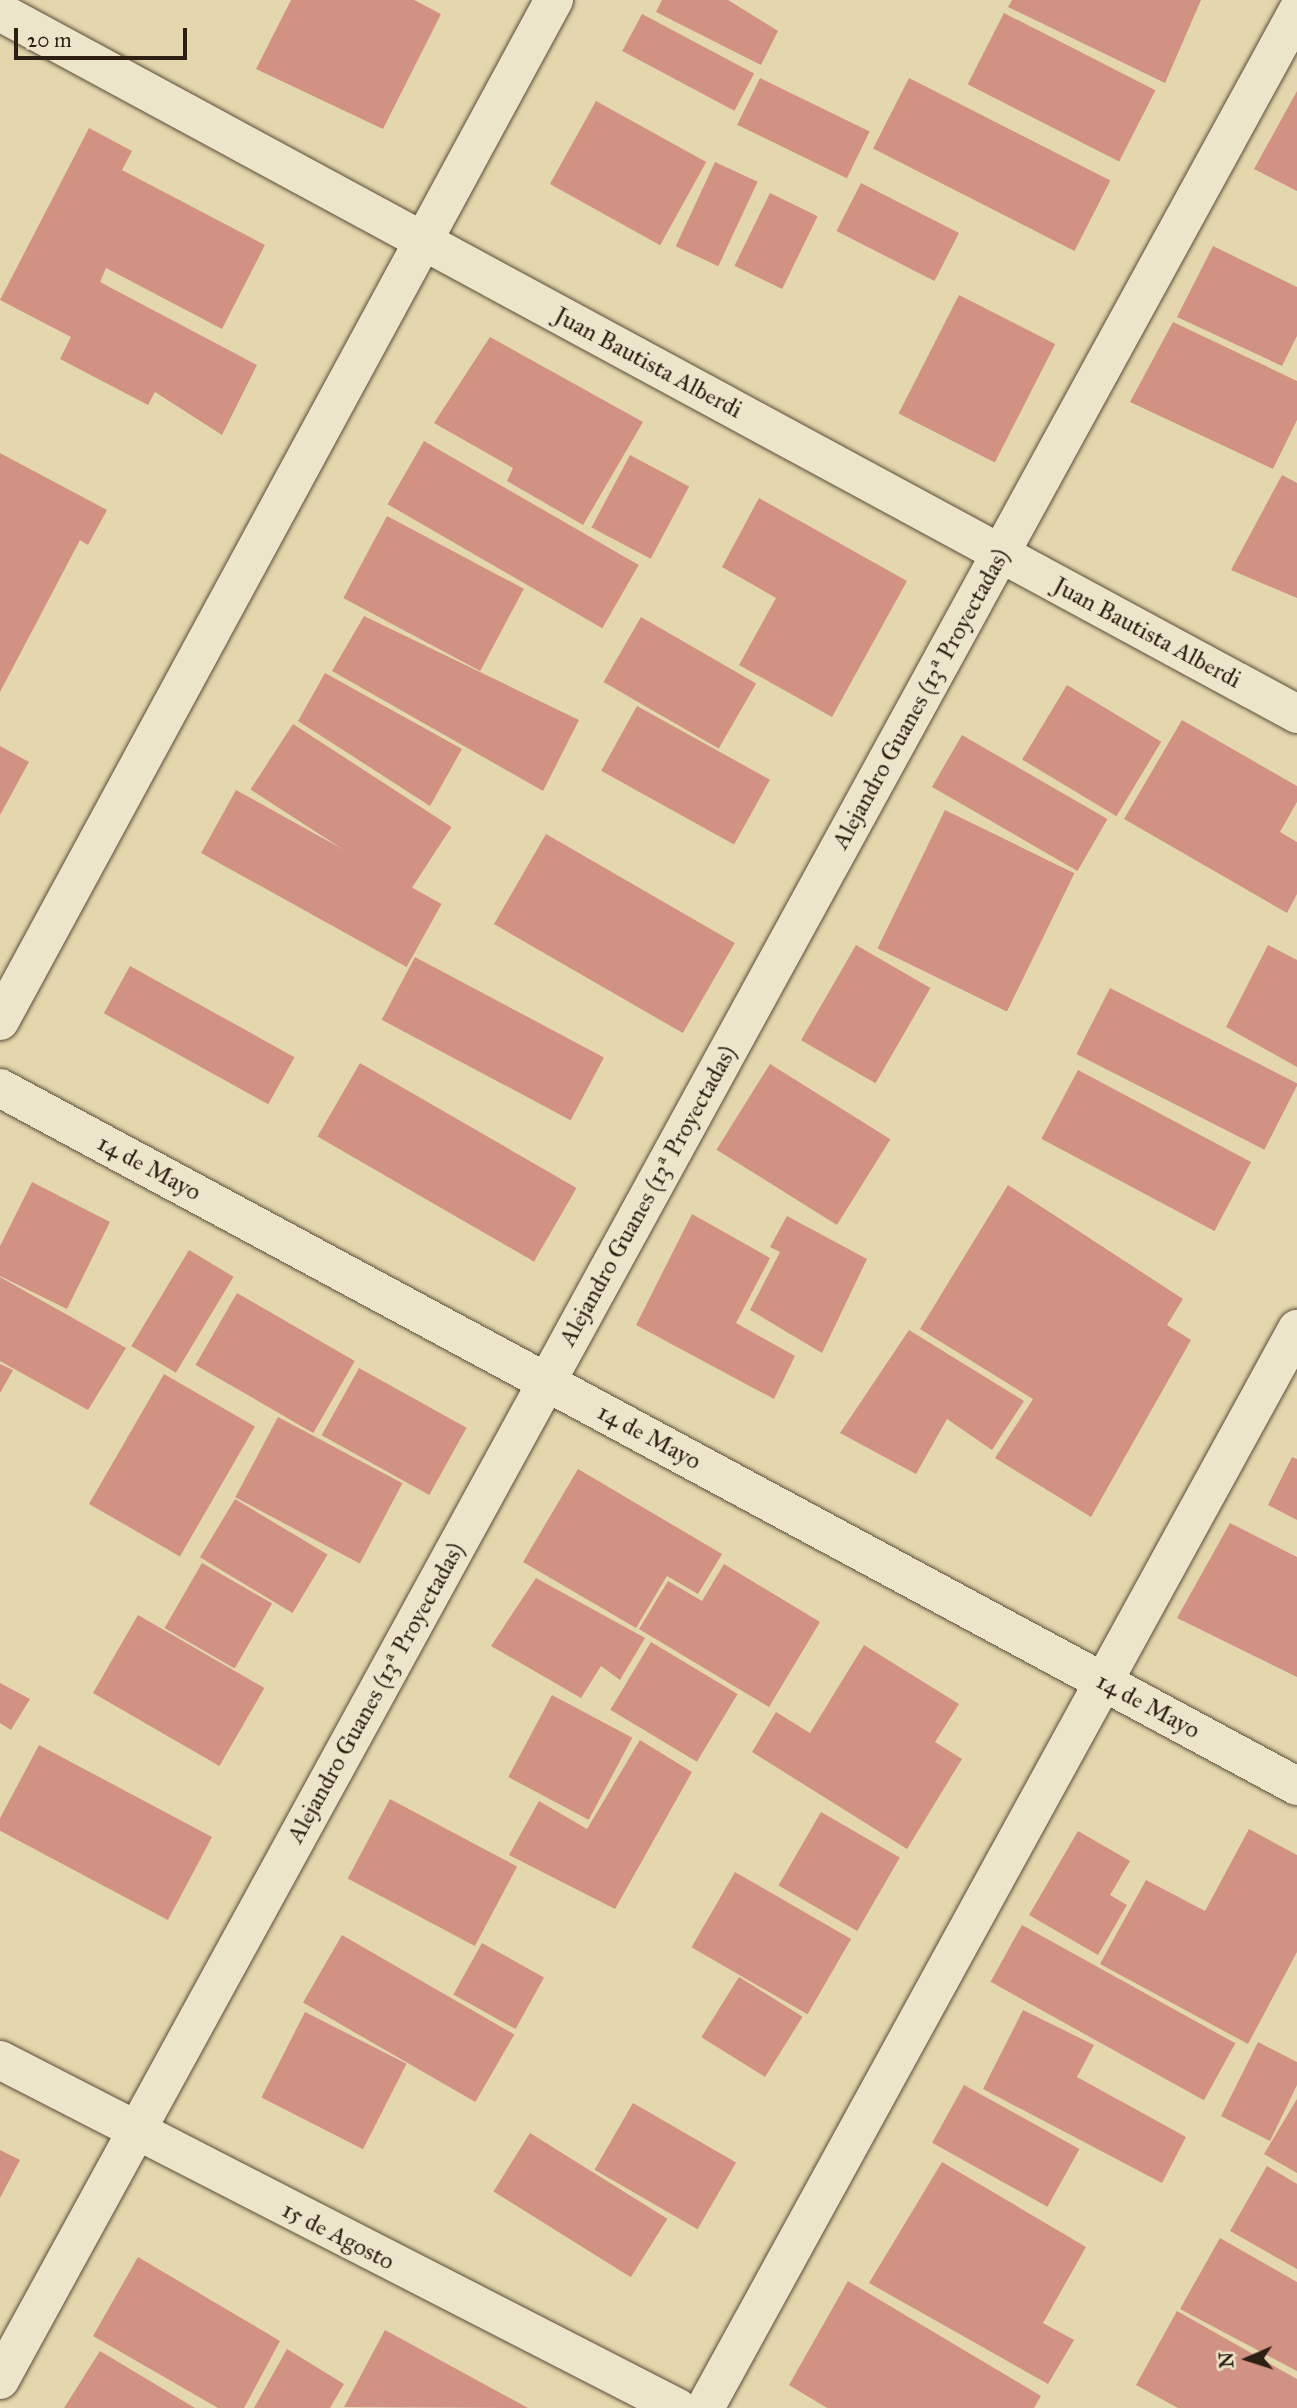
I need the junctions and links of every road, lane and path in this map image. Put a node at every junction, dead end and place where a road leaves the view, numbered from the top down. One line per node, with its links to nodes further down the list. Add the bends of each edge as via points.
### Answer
1 (554, 0): 4 (street)
2 (0, 12): 4 (street, Juan Bautista Alberdi)
3 (1297, 12): 5 (street, Alejandro Guanes (13ª Proyectadas))
4 (422, 240): 5 (street, Juan Bautista Alberdi); 7 (street)
5 (1000, 554): 6 (street, Juan Bautista Alberdi); 10 (street, Alejandro Guanes (13ª Proyectadas))
6 (1297, 714)
7 (0, 1021)
8 (0, 1087): 10 (street, 14 de Mayo)
9 (1297, 1329): 11 (street)
10 (547, 1382): 11 (street, 14 de Mayo); 14 (street, Alejandro Guanes (13ª Proyectadas))
11 (1104, 1682): 12 (street, 14 de Mayo); 17 (street)
12 (1297, 1786)
13 (0, 2060): 14 (street, 15 de Agosto)
14 (135, 2133): 15 (street, Alejandro Guanes (13ª Proyectadas)); 16 (street, 15 de Agosto)
15 (0, 2380)
16 (678, 2408)
17 (705, 2408)

